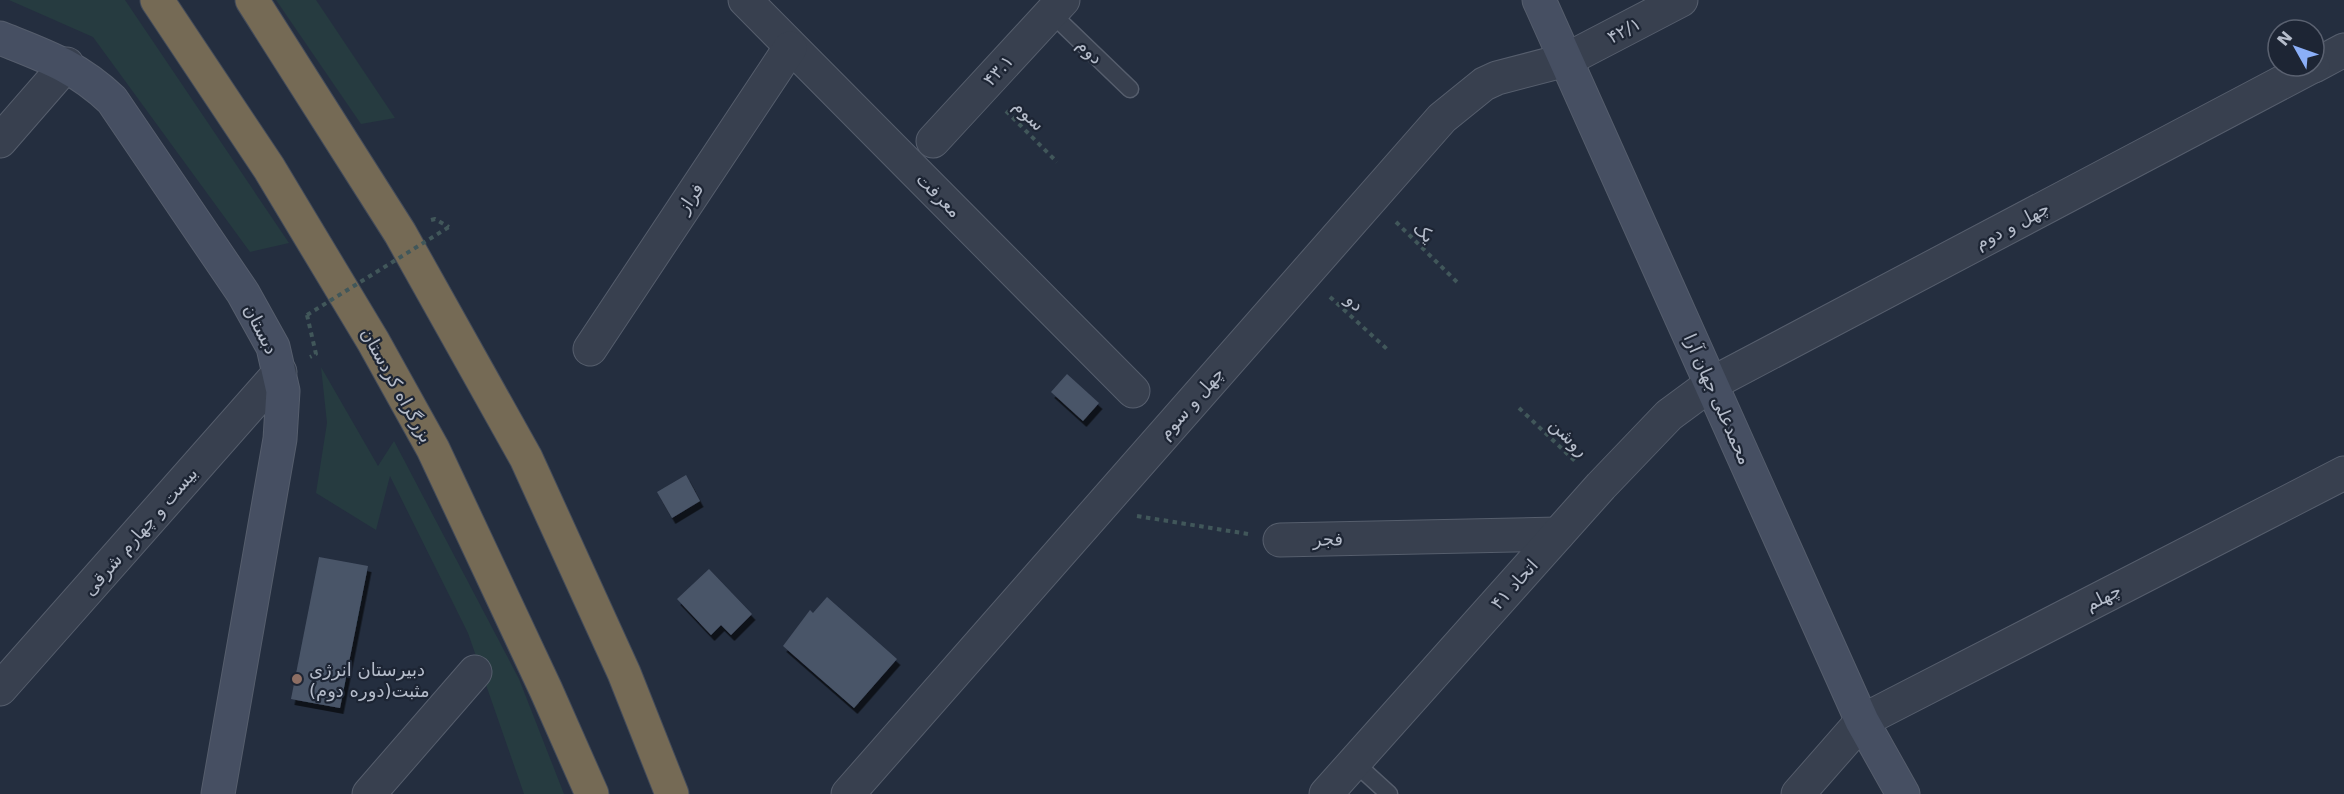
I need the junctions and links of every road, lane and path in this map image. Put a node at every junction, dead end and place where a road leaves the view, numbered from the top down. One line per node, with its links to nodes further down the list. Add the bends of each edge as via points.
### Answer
1 (158, 0): 41 (highway, بزرگراه کردستان, via 269,168 433,449)
2 (252, 0): 42 (highway, via 400,233 526,458 624,673)
3 (745, 0): 8 (street, معرفت)
4 (1539, 0): 10 (main road, محمدعلی جهان آرا)
5 (1681, 0): 10 (street, ۴۲/۱)
6 (1057, 7): 14 (street, ۴۳.۱); 15 (lane, دوم)
7 (0, 38): 12 (main road, دبستان)
8 (789, 48): 23 (street, فراز); 28 (street, معرفت)
9 (2344, 50): 11 (street, چهل و دوم)
10 (1566, 60): 19 (street, چهل و سوم, via 1484,84 1442,118); 27 (main road, محمدعلی جهان آرا)
11 (2326, 60)
12 (67, 64): 16 (street); 26 (main road, دبستان, via 112,100 243,293 273,347)
13 (2291, 78): 27 (street, چهل و دوم)
14 (982, 88): 17 (street, ۴۳.۱); 18 (path, سوم)
15 (1130, 89)
16 (0, 141)
17 (933, 141)
18 (1057, 162)
19 (1371, 199): 21 (street, چهل و سوم); 22 (path, یک)
20 (435, 219): 25 (path, bridge, via 449,226 307,315)
21 (1305, 274): 24 (path, دو); 32 (street, چهل و سوم)
22 (1459, 284)
23 (590, 349)
24 (1388, 350)
25 (316, 354)
26 (280, 372): 36 (street, بیست و چهارم شرقی); 39 (main road, دبستان, via 280,439)
27 (1711, 384): 31 (street, اتحاد ۴۱, via 1669,415); 37 (main road, محمدعلی جهان آرا)
28 (1133, 391)
29 (1520, 408): 31 (path, روشن)
30 (2344, 473): 37 (street, چهلم)
31 (1601, 486): 33 (street, اتحاد ۴۱)
32 (1101, 510): 34 (path); 43 (street, چهل و سوم)
33 (1558, 534): 34 (street, فجر); 38 (street, اتحاد ۴۱)
34 (1280, 540)
35 (475, 672): 40 (street)
36 (0, 690)
37 (1862, 721): 46 (street); 47 (main road, محمدعلی جهان آرا)
38 (1355, 763): 44 (street, اتحاد ۴۱); 45 (lane)
39 (218, 794)
40 (369, 794)
41 (592, 794)
42 (672, 794)
43 (848, 794)
44 (1326, 794)
45 (1389, 794)
46 (1798, 794)
47 (1903, 794)

